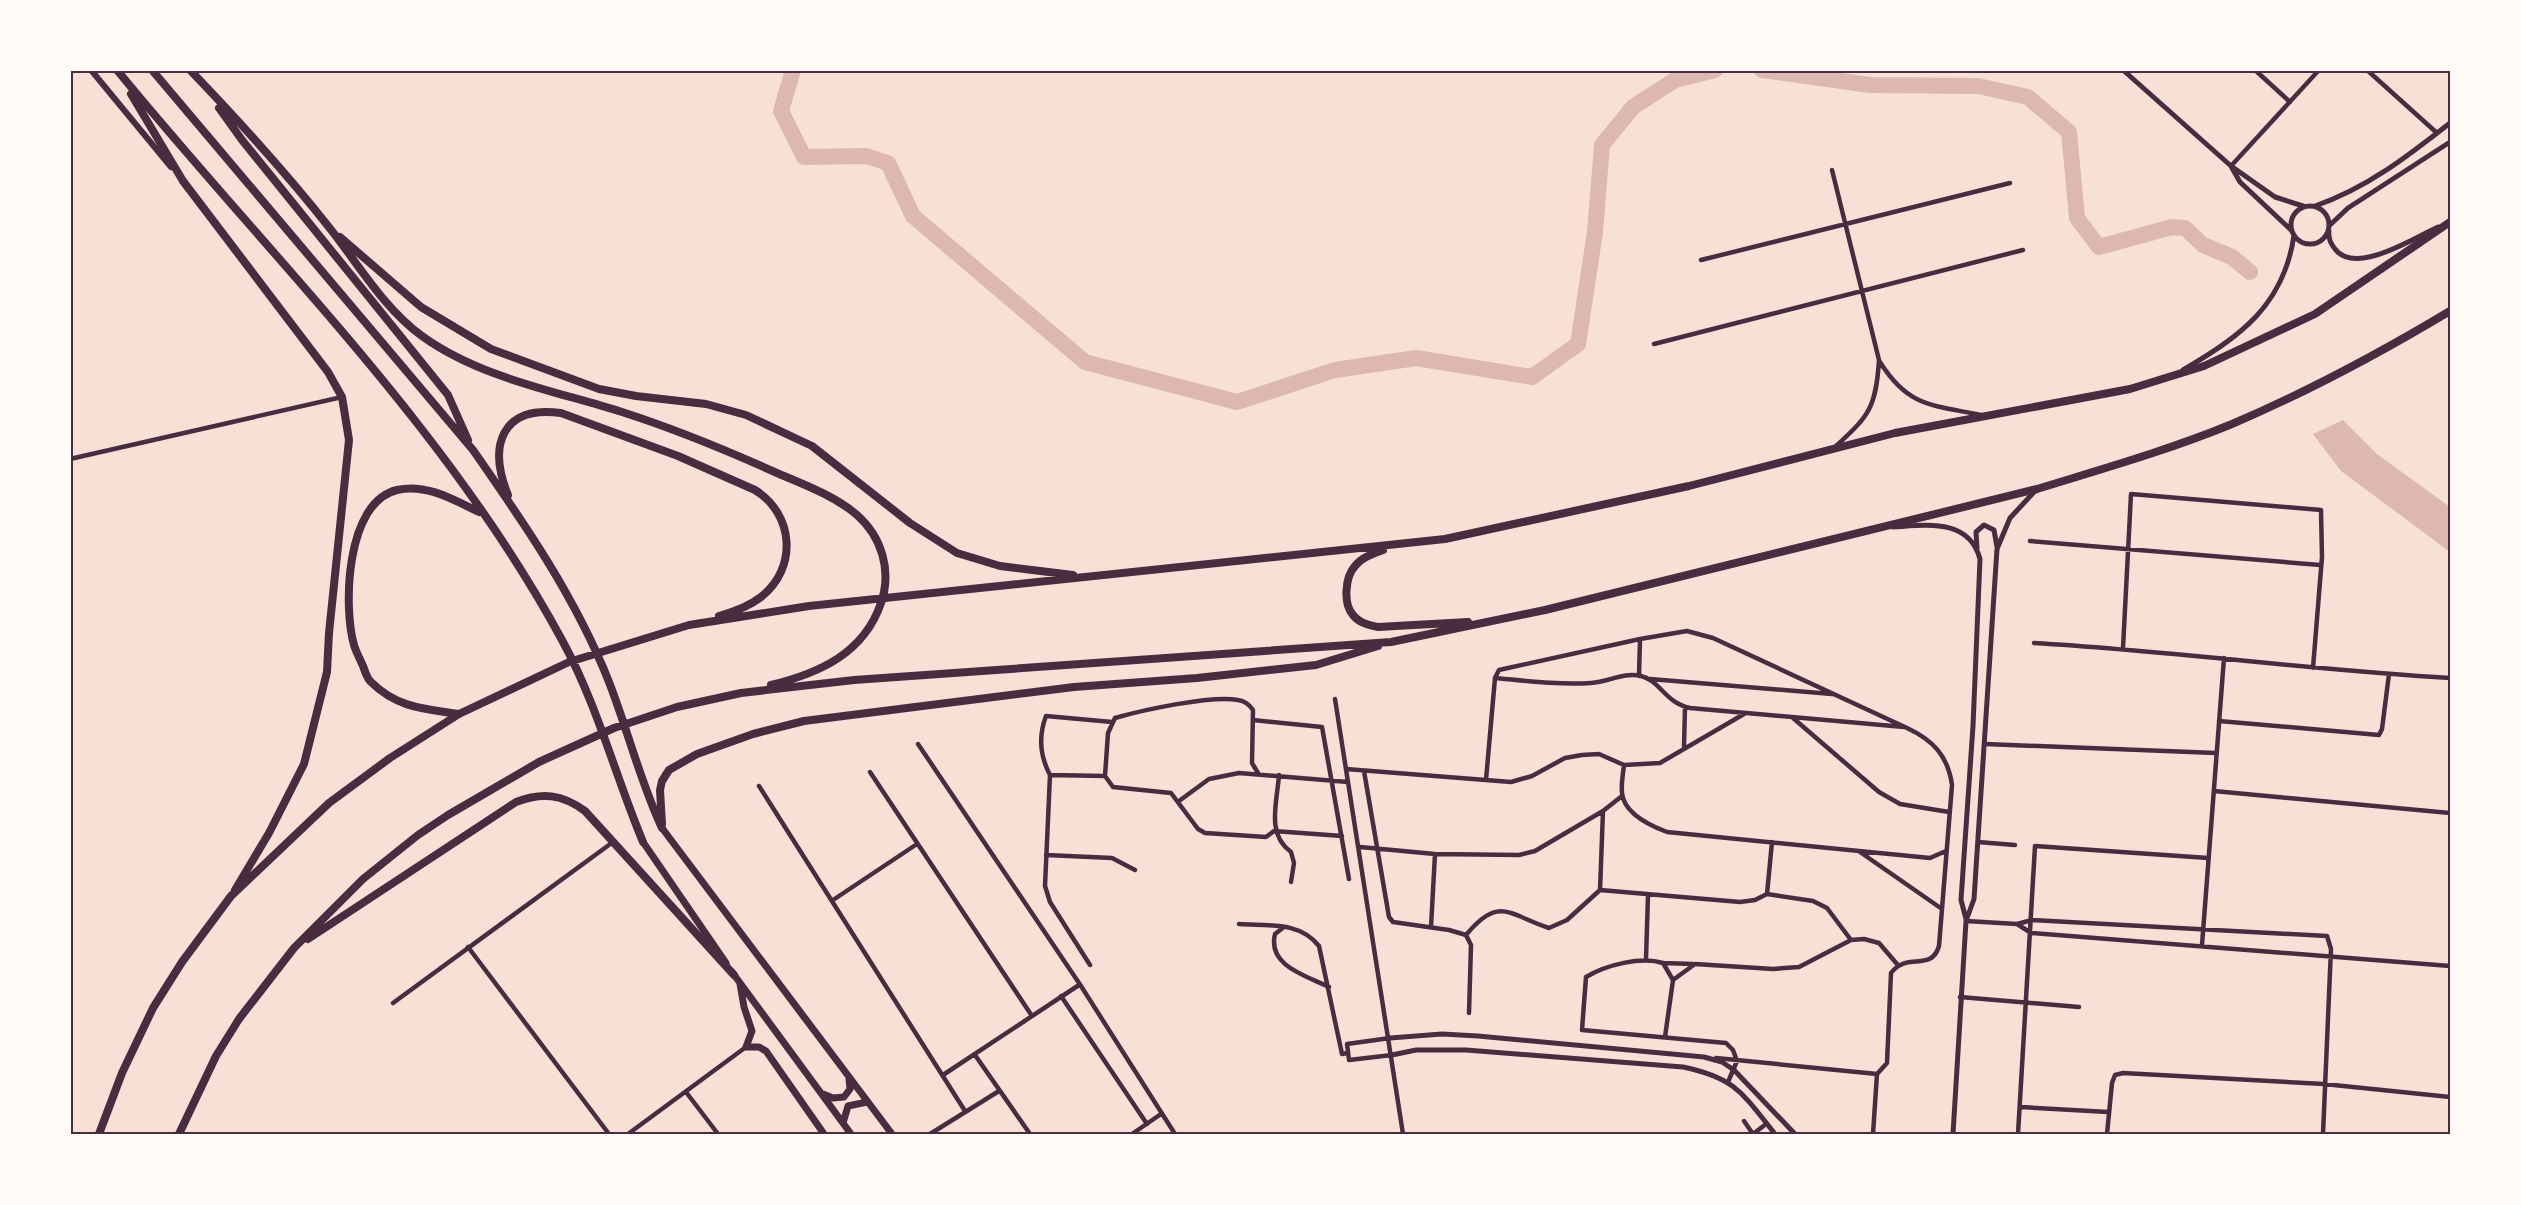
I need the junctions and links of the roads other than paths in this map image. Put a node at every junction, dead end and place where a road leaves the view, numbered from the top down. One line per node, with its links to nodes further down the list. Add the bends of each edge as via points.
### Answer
1 (91, 70): 16 (main road)
2 (152, 70): 35 (highway)
3 (190, 70): 9 (highway)
4 (2255, 70): 10 (street)
5 (2319, 70): 10 (street)
6 (2367, 70): 12 (street)
7 (2127, 72): 14 (street)
8 (118, 73): 16 (highway); 39 (highway, via 401,402)
9 (200, 81): 23 (highway); 35 (highway, via 242,140 448,395)
10 (2290, 102): 14 (street)
11 (2451, 123): 12 (street)
12 (2438, 133): 19 (street, via 2365,184)
13 (2451, 142): 22 (street, via 2348,208)
14 (2231, 166): 18 (street, via 2275,197); 24 (street, via 2240,182)
15 (1832, 170): 21 (street)
16 (183, 181): 32 (highway, via 328,372)
17 (2010, 183): 21 (street)
18 (2303, 206): 19 (street); 24 (street, via 2294,214)
19 (2315, 206): 22 (street, via 2326,213)
20 (2451, 222): 22 (street, via 2358,260 2337,252 2328,236); 31 (highway, via 2315,314)
21 (1845, 224): 26 (street); 27 (street)
22 (2329, 228): 24 (street, via 2321,241 2309,244)
23 (331, 229): 47 (highway, via 421,307 491,349 599,389 706,404 746,415 812,446 910,523 957,553 1000,566); 61 (highway, via 387,303 423,337 445,350 492,372 671,429 820,493 857,515 879,544 885,562 880,605 865,633 830,665 794,680)
24 (2293, 233): 31 (street, via 2285,275 2272,299 2231,337)
25 (2023, 249): 27 (street)
26 (1701, 260)
27 (1862, 291): 29 (street); 30 (street)
28 (2451, 311): 37 (highway, via 2384,350 2231,424)
29 (1654, 344)
30 (1879, 360): 33 (street, via 1893,382 1913,398); 34 (street, via 1872,408)
31 (2172, 377): 33 (highway, via 2076,401)
32 (342, 397): 36 (street); 116 (highway, via 349,440 327,672 316,722 304,764)
33 (1981, 415): 34 (highway)
34 (1834, 447): 42 (highway, via 1689,486 1497,529)
35 (473, 450): 38 (highway)
36 (70, 459)
37 (2037, 489): 40 (highway); 44 (street, via 2010,518)
38 (513, 507): 49 (highway, via 498,467 498,450 511,424 526,414 544,411 561,413 678,456 765,496 787,533 781,574 762,596 740,610); 94 (highway, via 558,578 609,681 645,793)
39 (482, 513): 65 (highway, via 433,491 396,490 379,500 362,520 350,567 354,645 369,681 403,705); 98 (highway, via 502,539 591,699)
40 (1873, 529): 45 (street, via 1944,525 1963,532); 48 (highway)
41 (2030, 541): 43 (street)
42 (1396, 546): 47 (highway); 48 (highway, via 1368,556 1354,567 1346,594 1352,615 1378,627)
43 (2127, 548): 46 (street); 46 (street, via 2131,494 2321,510); 53 (street)
44 (1997, 549): 45 (street, via 1994,530 1984,525 1976,532); 73 (street)
45 (1978, 550): 120 (street, via 1978,629 1961,900)
46 (2320, 565): 55 (street)
47 (1089, 577): 49 (highway, via 899,595)
48 (1494, 621): 51 (highway)
49 (689, 625): 65 (highway, via 570,662)
50 (1640, 639): 57 (street); 58 (street, via 1499,670); 62 (street, via 1687,631 1713,638)
51 (1391, 642): 61 (highway, via 954,671); 94 (highway, via 1316,665 1074,687 804,721 753,734 697,754 669,770 660,790)
52 (2034, 643): 53 (street)
53 (2123, 648): 54 (street)
54 (2224, 658): 55 (street); 69 (street)
55 (2313, 668): 56 (street)
56 (2389, 674): 59 (street); 69 (street, via 2379,735)
57 (1639, 676): 58 (street, via 1628,674 1595,683 1570,684); 60 (street)
58 (1495, 678): 85 (street)
59 (2451, 678)
60 (1650, 679): 62 (street); 64 (street, via 1676,705)
61 (741, 693): 131 (highway, via 677,707 595,735 539,762 418,835 363,879)
62 (1836, 694): 71 (street)
63 (1335, 699): 77 (street)
64 (1685, 707): 66 (street); 74 (street)
65 (459, 714): 116 (highway, via 329,803)
66 (1744, 714): 67 (street); 74 (street)
67 (1794, 718): 71 (street); 92 (street, via 1879,792 1900,804)
68 (1253, 720): 70 (street, via 1248,703 1220,699 1130,714); 80 (street, via 1252,763); 84 (street, via 1322,727)
69 (2219, 721): 75 (street)
70 (1112, 722): 81 (street, via 1046,716 1040,736); 83 (street)
71 (1907, 728): 92 (street, via 1931,741 1949,767)
72 (918, 744): 142 (street)
73 (1985, 744): 75 (street); 100 (street)
74 (1684, 746): 76 (street, via 1660,763)
75 (2216, 753): 88 (street)
76 (1624, 765): 85 (street, via 1599,754 1582,755 1565,758 1511,782); 89 (street)
77 (1347, 769): 78 (street); 86 (street)
78 (1364, 771): 85 (street); 104 (street)
79 (870, 772): 101 (street)
80 (1258, 773): 82 (street); 90 (street, via 1209,779)
81 (1050, 775): 83 (street); 108 (street)
82 (1279, 775): 84 (street); 95 (street)
83 (1106, 776): 90 (street, via 1113,787 1171,793)
84 (1331, 780): 86 (street); 96 (street)
85 (1486, 780)
86 (1348, 782): 103 (street)
87 (759, 786): 117 (street)
88 (2214, 791): 93 (street); 109 (street)
89 (1622, 796): 91 (street); 99 (street, via 1634,814 1667,832)
90 (1179, 801): 95 (street, via 1205,833 1266,837)
91 (1603, 811): 107 (street, via 1535,851 1519,855); 113 (street)
92 (1949, 812): 106 (street)
93 (2451, 813)
94 (662, 828): 164 (main road)
95 (1274, 831): 96 (street); 112 (street, via 1280,844 1291,852)
96 (1342, 836): 111 (street)
97 (613, 842): 130 (street); 131 (highway, via 574,803 551,795 527,798); 139 (highway)
98 (643, 842): 139 (main road)
99 (1772, 842): 105 (street); 114 (street)
100 (1978, 843): 102 (street); 120 (street, via 1974,899)
101 (917, 844): 117 (street); 150 (street)
102 (2014, 845)
103 (1360, 847): 104 (street); 152 (street)
104 (1378, 848): 107 (street); 124 (street, via 1389,917 1393,922)
105 (1857, 850): 106 (street, via 1930,858); 118 (street)
106 (1946, 851): 118 (street)
107 (1435, 854): 124 (street)
108 (1046, 855): 110 (street, via 1112,858); 137 (street, via 1045,886 1050,903)
109 (2208, 858): 119 (street, via 2035,846); 125 (street)
110 (1135, 870)
111 (1349, 879)
112 (1291, 882)
113 (1600, 890): 115 (street); 127 (street, via 1567,920 1549,928 1516,912 1499,910 1478,920)
114 (1767, 894): 115 (street, via 1740,902); 128 (street, via 1820,904 1838,920)
115 (1648, 895): 133 (street)
116 (231, 896): 180 (highway, via 153,1008)
117 (833, 900): 163 (street)
118 (1942, 909): 136 (street, via 1936,955 1929,961)
119 (2032, 920): 122 (street); 125 (street); 126 (street)
120 (1966, 921): 122 (street); 145 (street)
121 (1239, 924): 123 (street)
122 (2018, 924): 126 (street)
123 (1287, 927): 143 (street, via 1309,934 1319,946); 143 (street, via 1275,934 1278,956 1302,975)
124 (1431, 927): 127 (street)
125 (2203, 930): 129 (street); 132 (street, via 2327,936)
126 (2031, 933): 129 (street); 146 (street)
127 (1466, 935): 149 (street, via 1471,945)
128 (1851, 940): 135 (street, via 1799,966 1773,969); 136 (street, via 1879,943)
129 (2202, 945): 132 (street)
130 (468, 947): 147 (street); 182 (street)
131 (294, 948): 181 (highway, via 239,1019 216,1056)
132 (2331, 955): 138 (street); 166 (street)
133 (1646, 959): 134 (street); 151 (street, via 1586,977 1582,1030)
134 (1663, 963): 135 (street); 140 (street)
135 (1695, 964): 140 (street)
136 (1898, 964): 162 (street, via 1891,973 1887,1063)
137 (1090, 965)
138 (2451, 966)
139 (734, 975): 141 (main road)
140 (1673, 980): 151 (street)
141 (740, 983): 154 (main road, via 752,1031); 169 (main road)
142 (1078, 985): 144 (street); 175 (street)
143 (1329, 987): 155 (street, via 1342,1054)
144 (1061, 996): 150 (street); 178 (street)
145 (1960, 997): 146 (street); 196 (street)
146 (2026, 1002): 148 (street); 172 (street)
147 (393, 1003)
148 (2079, 1007)
149 (1469, 1013)
150 (1032, 1016): 156 (street)
151 (1665, 1037): 160 (street, via 1722,1042 1730,1047)
152 (1390, 1038): 153 (street, via 1442,1034); 155 (street, via 1347,1044); 157 (street)
153 (1568, 1044): 158 (street); 159 (street)
154 (746, 1047): 168 (street); 185 (main road, via 759,1047 766,1052)
155 (1347, 1053): 157 (street, via 1349,1060)
156 (975, 1054): 163 (street); 167 (street)
157 (1392, 1055): 159 (street, via 1416,1050 1466,1050); 192 (street)
158 (1704, 1057): 160 (street); 161 (street)
159 (1568, 1059): 165 (street, via 1683,1067 1712,1073)
160 (1737, 1061): 161 (street); 162 (street)
161 (1734, 1070): 165 (street); 194 (street)
162 (1876, 1074): 195 (street)
163 (943, 1075): 173 (street)
164 (849, 1077): 169 (main road, via 850,1089 844,1097); 171 (main road)
165 (1728, 1082): 179 (street)
166 (2324, 1084): 170 (street); 174 (street, via 2123,1073 2115,1075); 199 (street)
167 (999, 1091): 173 (street); 189 (street)
168 (686, 1092): 183 (street); 184 (street)
169 (823, 1094): 177 (main road)
170 (2451, 1097)
171 (867, 1102): 177 (main road, via 848,1106); 187 (main road)
172 (2020, 1107): 174 (street); 197 (street)
173 (965, 1111): 188 (street)
174 (2108, 1112): 198 (street)
175 (1161, 1114): 178 (street); 191 (street)
176 (1744, 1121): 179 (street, via 1753,1134)
177 (843, 1123): 186 (main road)
178 (1147, 1124): 190 (street)
179 (1766, 1124): 193 (street)
180 (99, 1134)
181 (179, 1134)
182 (609, 1134)
183 (628, 1134)
184 (718, 1134)
185 (824, 1134)
186 (850, 1134)
187 (892, 1134)
188 (930, 1134)
189 (1030, 1134)
190 (1132, 1134)
191 (1175, 1134)
192 (1403, 1134)
193 (1775, 1134)
194 (1796, 1134)
195 (1872, 1134)
196 (1953, 1134)
197 (2018, 1134)
198 (2107, 1134)
199 (2323, 1134)

